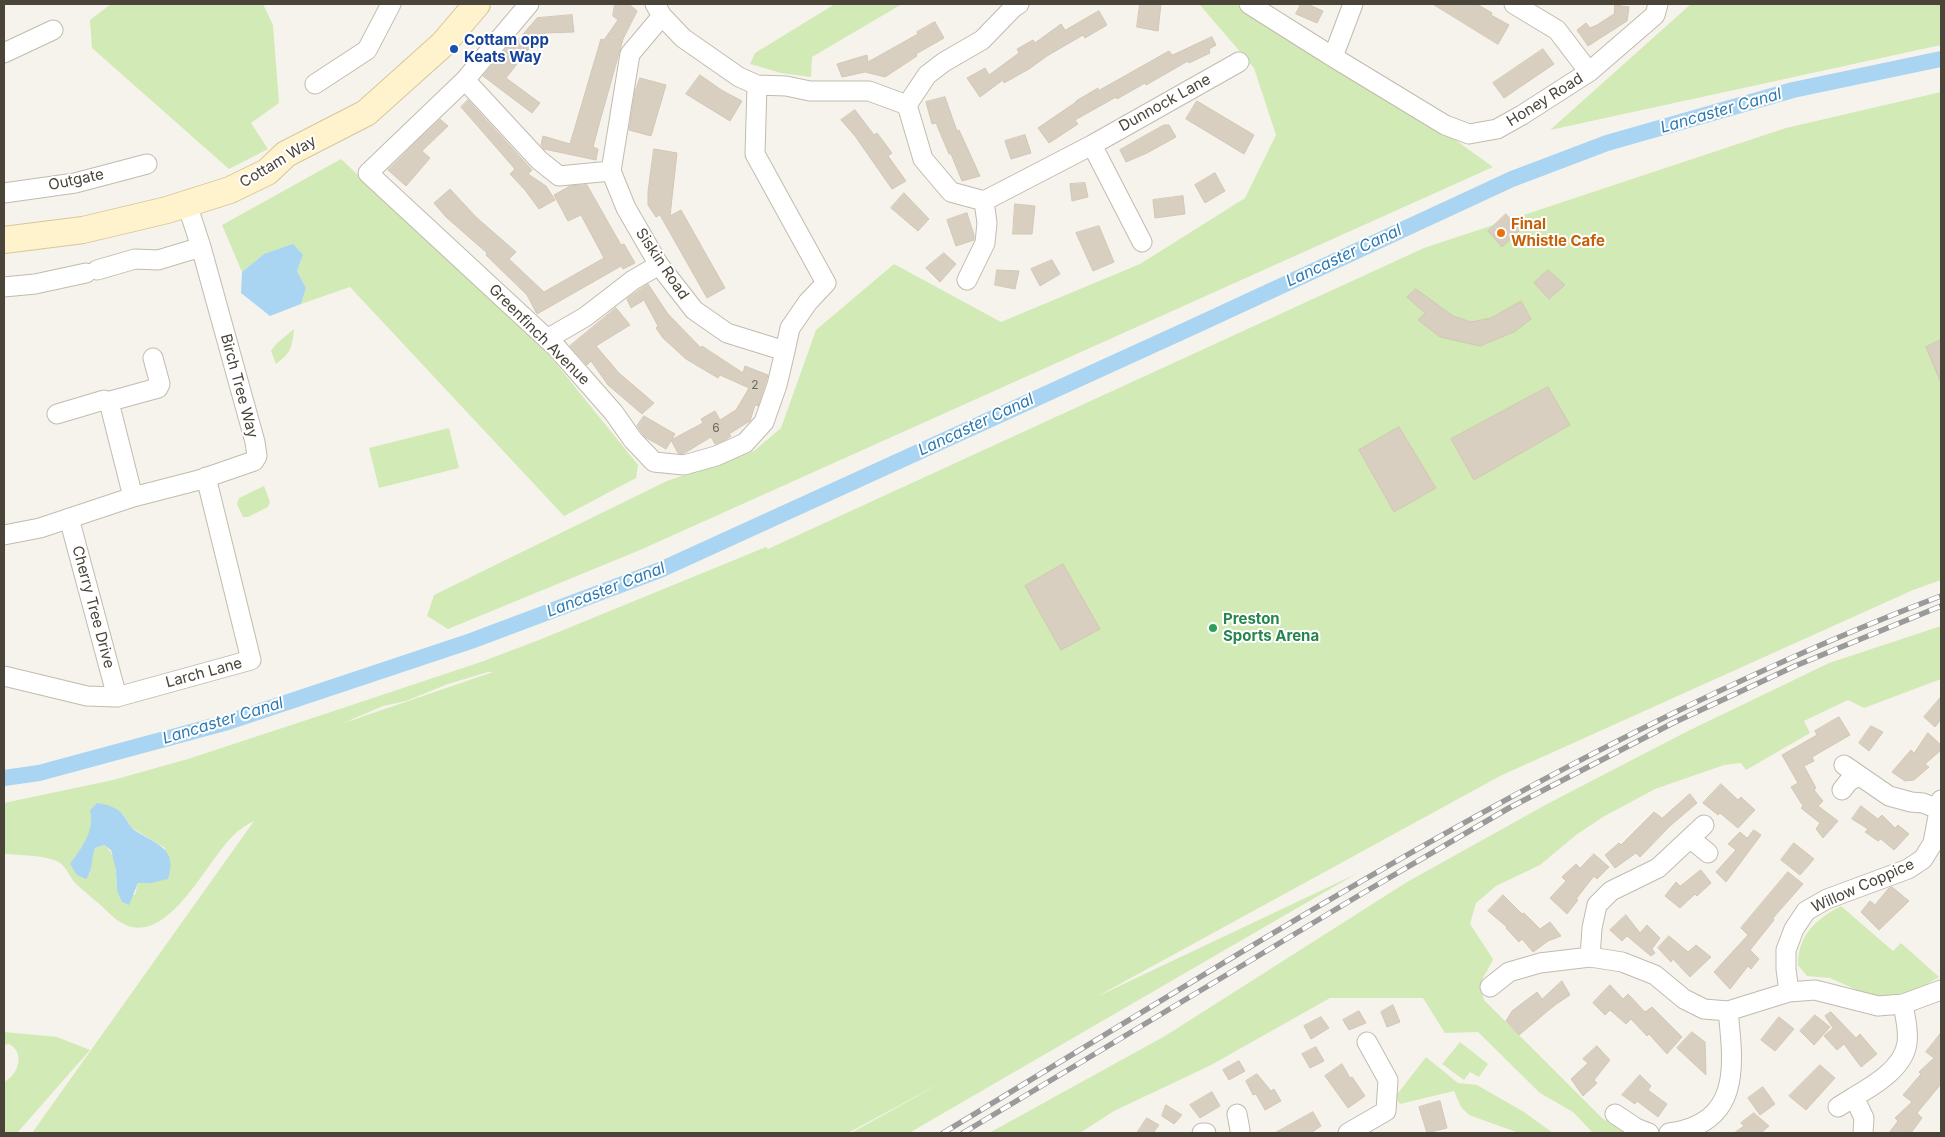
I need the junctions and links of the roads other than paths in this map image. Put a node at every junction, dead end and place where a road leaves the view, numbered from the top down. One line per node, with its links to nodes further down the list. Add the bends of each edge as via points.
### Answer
1 (391, 4): 16 (street, via 367,50)
2 (477, 4): 24 (main road, Cottam Way, via 443,44 366,113 286,154 267,172 230,190)
3 (529, 4): 15 (street, Greenfinch Avenue)
4 (1019, 4): 18 (street, via 982,40 927,75)
5 (1250, 4): 12 (street, Honey Road)
6 (1352, 4): 12 (street)
7 (1514, 4): 14 (street, via 1557,30)
8 (1658, 4): 14 (street, Honey Road, via 1656,15)
9 (658, 10): 17 (street, via 683,38 738,77); 21 (street, via 630,54)
10 (53, 30): 11 (street)
11 (4, 53)
12 (1333, 57): 14 (street, Honey Road, via 1445,125 1469,134 1497,129)
13 (1239, 62): 19 (street, Dunnock Lane)
14 (1588, 72)
15 (465, 80): 21 (street, via 539,160 559,176); 31 (street, Greenfinch Avenue, via 368,174)
16 (315, 84)
17 (757, 85): 18 (street, via 810,91 869,91); 32 (street, via 755,154 826,283 790,328)
18 (906, 105): 23 (street, via 923,159 951,192)
19 (1092, 145): 23 (street, Dunnock Lane); 26 (street)
20 (147, 164): 22 (street, Outgate, via 75,183)
21 (610, 171): 28 (street, Siskin Road, via 626,208)
22 (4, 193)
23 (984, 201): 29 (street, via 985,243)
24 (187, 204): 25 (main road, Cottam Way, via 83,230); 27 (street, Birch Tree Way)
25 (4, 240)
26 (1142, 242)
27 (201, 247): 30 (street, via 158,260 135,259 35,284); 36 (street, Birch Tree Way, via 257,456 249,464)
28 (659, 265): 31 (street); 32 (street, Siskin Road, via 694,310 727,333)
29 (967, 280)
30 (4, 287)
31 (547, 340): 32 (street, Greenfinch Avenue, via 654,462 684,465 716,456 744,443 764,422)
32 (785, 351)
33 (153, 358): 34 (street, via 160,384 158,388)
34 (107, 402): 35 (street, via 104,400); 37 (street)
35 (57, 414)
36 (206, 477): 37 (street, Birch Tree Way); 41 (street, Larch Lane, via 251,660)
37 (133, 497): 38 (street, Birch Tree Way)
38 (69, 518): 39 (street, Birch Tree Way); 41 (street, Cherry Tree Drive)
39 (4, 535)
40 (4, 676): 41 (street, Larch Lane, via 87,696)
41 (117, 697)
42 (1842, 790): 43 (street, Willow Coppice, via 1849,781 1851,770 1889,796)
43 (1940, 805): 50 (street, Willow Coppice, via 1933,843 1923,859 1908,869 1827,899 1806,911 1786,950)
44 (1704, 825): 45 (street)
45 (1691, 839): 46 (street); 47 (street, via 1658,868 1611,891 1597,905)
46 (1708, 853)
47 (1590, 957): 48 (street, via 1540,963 1509,972); 52 (street, via 1622,962 1655,975 1684,999 1704,1009)
48 (1490, 987)
49 (1941, 990): 51 (street)
50 (1789, 992): 51 (street, via 1816,990 1878,1006); 52 (street)
51 (1903, 1004): 54 (street, via 1907,1044 1897,1064 1878,1083)
52 (1728, 1011): 61 (street, via 1733,1056 1728,1092 1715,1114 1698,1126)
53 (1367, 1042): 59 (street, via 1388,1080 1386,1111)
54 (1854, 1097): 55 (street); 62 (street, via 1864,1118)
55 (1838, 1107)
56 (1616, 1114): 60 (street)
57 (1202, 1133): 58 (street)
58 (1206, 1133)
59 (1348, 1133)
60 (1649, 1133)
61 (1669, 1133)
62 (1863, 1133)

